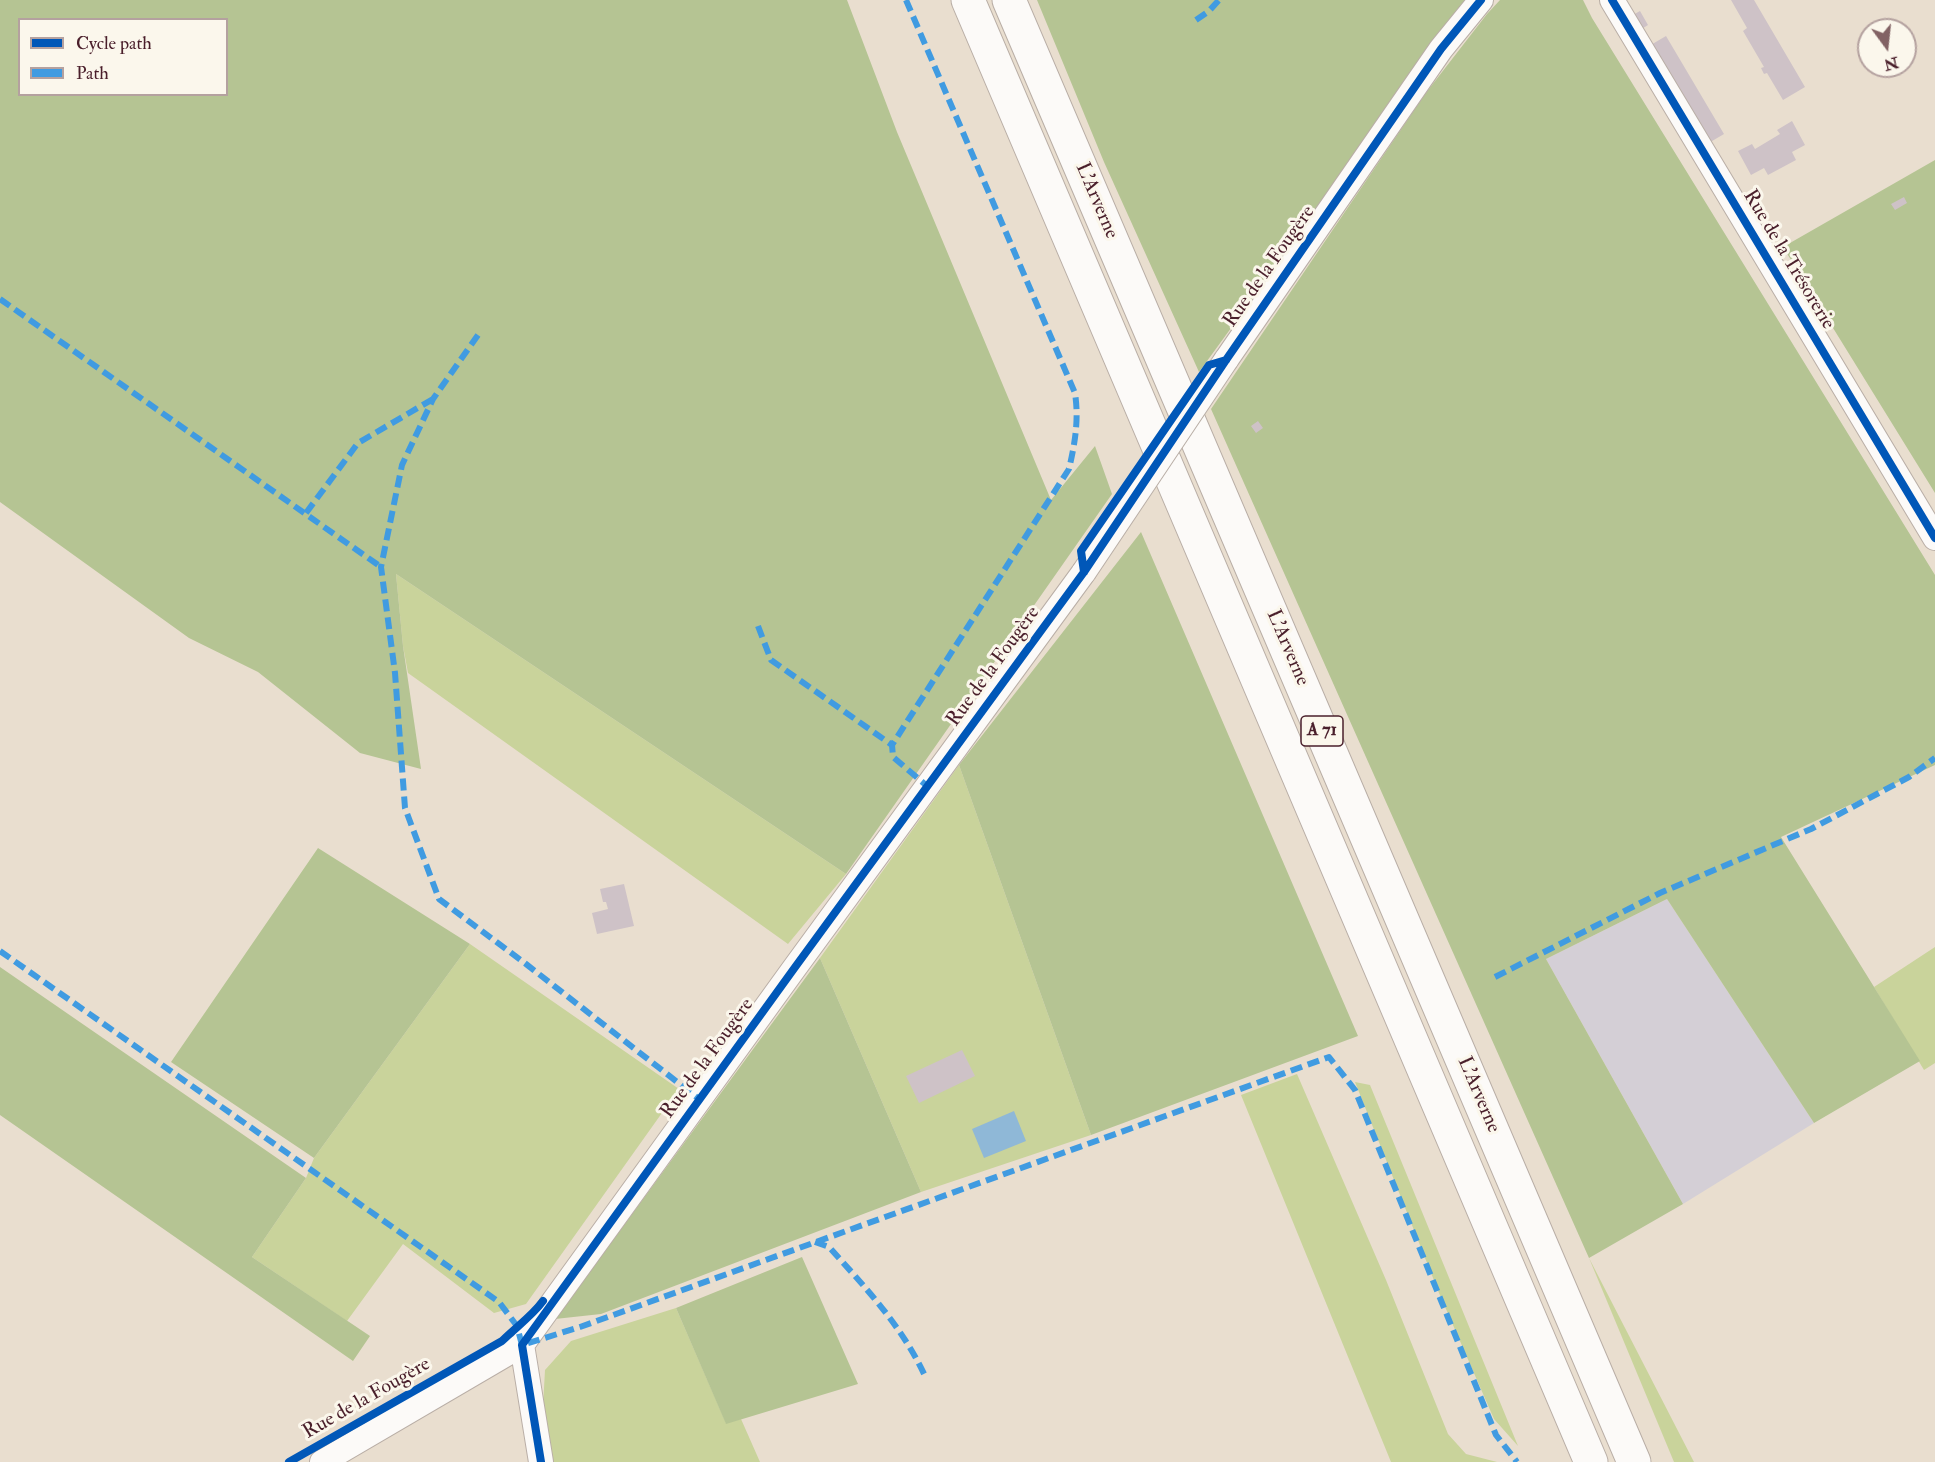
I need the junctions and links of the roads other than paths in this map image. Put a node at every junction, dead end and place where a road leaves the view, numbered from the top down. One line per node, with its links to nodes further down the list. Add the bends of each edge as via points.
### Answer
1 (968, 0): 9 (highway, L'Arverne / A 71)
2 (1009, 0): 10 (highway, L'Arverne / A 71)
3 (1481, 0): 6 (street, Rue de la Fougère, bridge, via 1441,49 1084,572)
4 (1612, 0): 5 (street, Rue de la Trésorerie)
5 (1935, 538)
6 (522, 1345): 7 (street, Rue de la Fougère); 8 (street)
7 (322, 1462)
8 (541, 1462)
9 (1591, 1462)
10 (1634, 1462)

